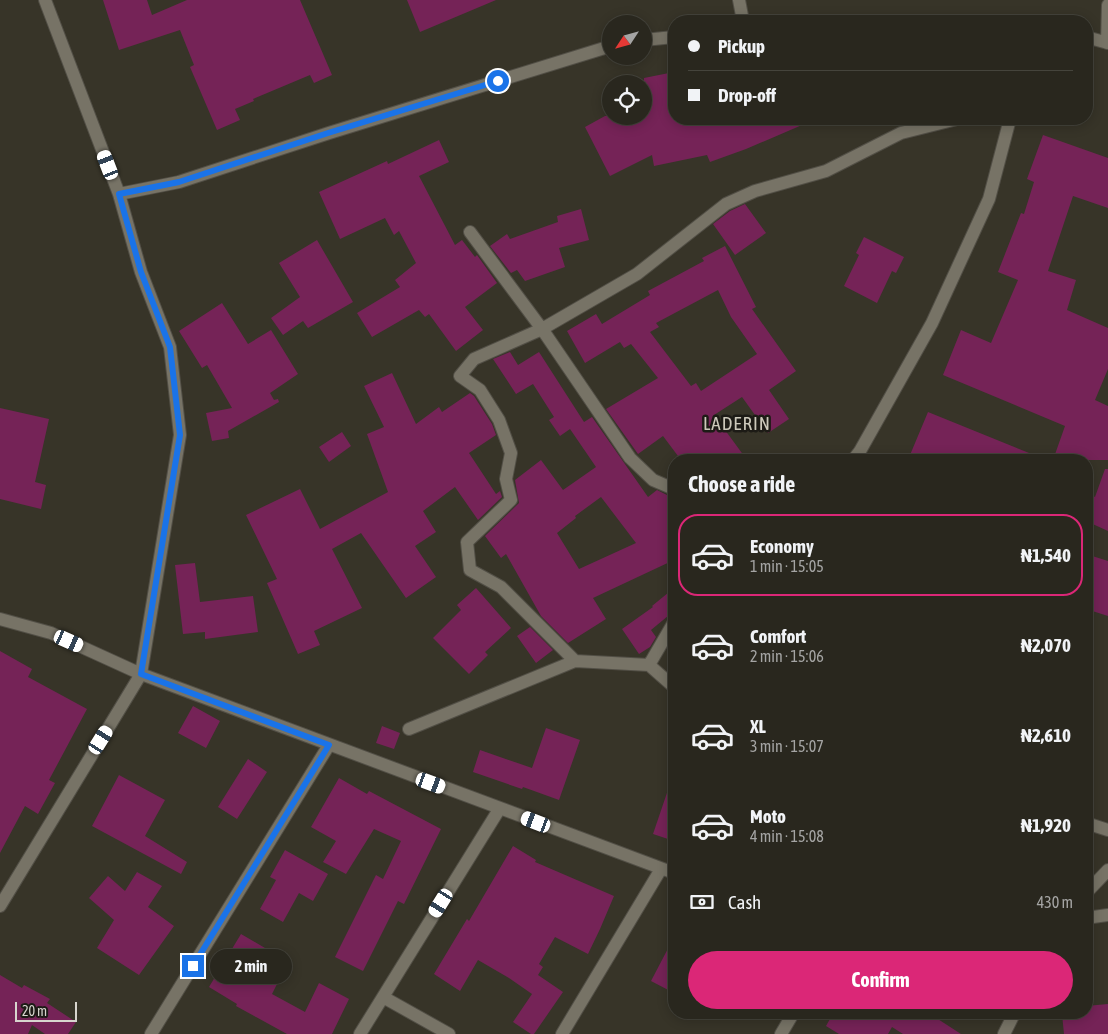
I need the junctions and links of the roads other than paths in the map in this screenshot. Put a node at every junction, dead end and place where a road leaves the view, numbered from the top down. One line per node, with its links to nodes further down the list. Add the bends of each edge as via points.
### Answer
1 (45, 0): 12 (street)
2 (739, 0): 4 (street)
3 (1108, 5): 8 (street)
4 (743, 15)
5 (668, 38): 6 (street)
6 (652, 39)
7 (1093, 39): 8 (street)
8 (1107, 43)
9 (602, 49): 12 (street, via 179,182)
10 (933, 125): 14 (street, via 901,133 826,171 755,191 726,204 636,274)
11 (1008, 125): 15 (street, via 989,200 932,322)
12 (119, 194): 21 (street, via 141,272 170,347 180,435)
13 (470, 232): 14 (street)
14 (542, 329): 16 (street, via 630,458 654,480); 19 (street, via 474,359 460,376 480,390 499,420 511,453 506,479 511,500 467,542 470,570 501,587)
15 (858, 454)
16 (668, 486)
17 (0, 619): 21 (street, via 51,633)
18 (668, 632): 20 (street)
19 (575, 661): 20 (street); 23 (street)
20 (649, 665): 22 (street)
21 (141, 674): 24 (street); 32 (street)
22 (668, 682)
23 (409, 729)
24 (329, 745): 25 (street); 38 (street)
25 (500, 808): 28 (street); 35 (street)
26 (1093, 825): 27 (street)
27 (1108, 830)
28 (661, 869): 30 (street); 41 (street)
29 (1108, 870): 31 (street)
30 (668, 871)
31 (1093, 886)
32 (0, 906)
33 (1108, 915): 34 (street)
34 (1093, 917)
35 (382, 997): 39 (street); 40 (street)
36 (790, 1019): 42 (street)
37 (1011, 1019): 43 (street)
38 (151, 1034)
39 (360, 1034)
40 (449, 1034)
41 (562, 1034)
42 (781, 1034)
43 (1004, 1034)

